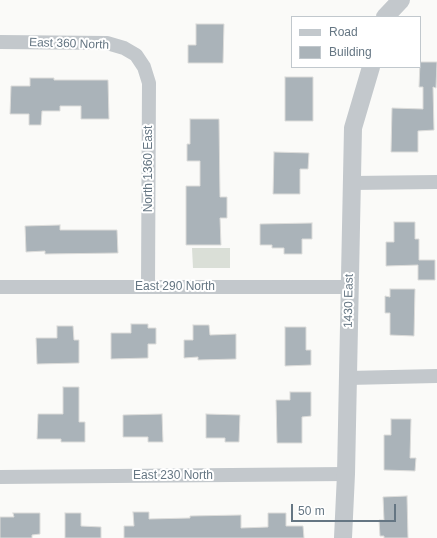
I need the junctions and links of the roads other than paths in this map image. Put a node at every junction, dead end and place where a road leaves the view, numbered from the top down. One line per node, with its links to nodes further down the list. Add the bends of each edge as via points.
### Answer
1 (401, 0): 2 (street)
2 (386, 16)
3 (0, 42): 4 (street, East 360 North, via 107,43)
4 (136, 55): 9 (street, North 1360 East, via 144,67 149,83)
5 (371, 68): 7 (street, 1430 East, via 353,128)
6 (437, 182): 7 (street)
7 (352, 183): 10 (street, 1430 East)
8 (0, 287): 9 (street, East 290 North)
9 (148, 287): 10 (street, East 290 North)
10 (350, 287): 12 (street, 1430 East)
11 (437, 376): 12 (street)
12 (348, 378): 13 (street, 1430 East)
13 (346, 474): 14 (street, East 230 North); 15 (street, 1430 East)
14 (0, 478)
15 (343, 538)

